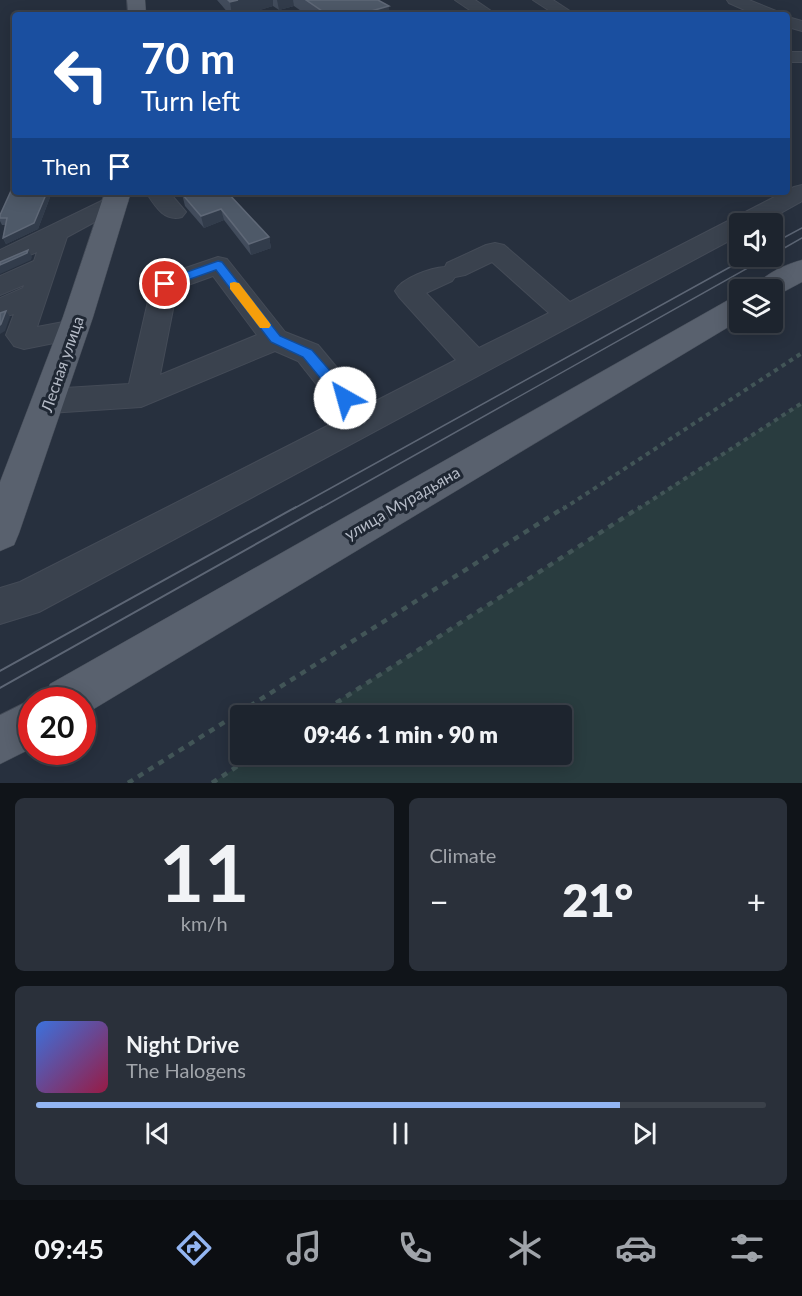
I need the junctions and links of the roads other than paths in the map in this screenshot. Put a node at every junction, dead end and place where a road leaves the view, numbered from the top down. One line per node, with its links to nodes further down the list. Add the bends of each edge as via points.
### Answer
1 (463, 0): 4 (lane)
2 (541, 0): 5 (lane)
3 (735, 0): 6 (lane)
4 (484, 12)
5 (563, 12)
6 (763, 12)
7 (793, 194): 11 (lane)
8 (160, 195): 10 (lane)
9 (117, 197): 14 (lane); 23 (main road, Лесная улица)
10 (174, 212)
11 (760, 213)
12 (729, 230): 22 (lane)
13 (0, 260): 14 (lane)
14 (44, 265): 16 (lane); 18 (lane); 19 (lane); 20 (lane); 25 (lane, via 20,335)
15 (802, 269): 17 (main road)
16 (0, 274)
17 (783, 280)
18 (0, 286)
19 (0, 298)
20 (0, 309)
21 (729, 312): 32 (main road, улица Мурадьяна)
22 (568, 315): 26 (lane); 26 (lane, via 495,251 408,291)
23 (74, 330): 25 (lane); 28 (main road, Лесная улица)
24 (275, 339): 27 (lane); 27 (lane, via 218,265 165,284); 29 (lane, via 308,353)
25 (12, 341)
26 (476, 363): 29 (lane)
27 (141, 395): 28 (lane)
28 (49, 401): 30 (main road, Лесная улица)
29 (364, 422): 31 (lane, via 26,599)
30 (0, 533)
31 (0, 606)
32 (88, 687)
33 (18, 730): 34 (main road)
34 (0, 741)

